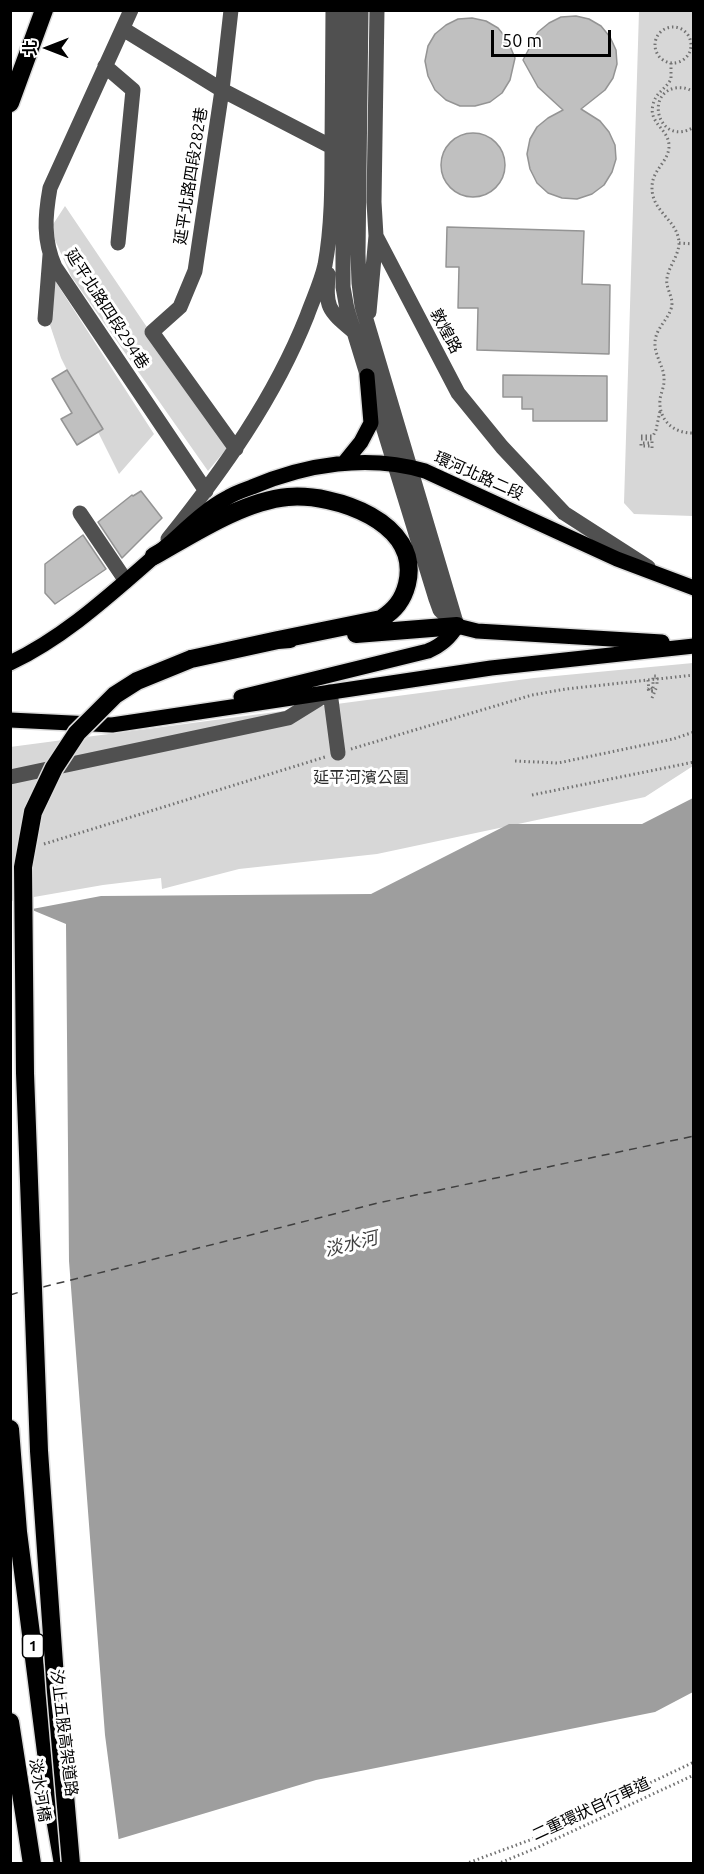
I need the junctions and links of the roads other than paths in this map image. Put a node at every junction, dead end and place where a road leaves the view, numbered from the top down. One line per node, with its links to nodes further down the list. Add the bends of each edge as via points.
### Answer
1 (44, 10): 12 (highway)
2 (54, 10): 12 (highway)
3 (131, 10): 9 (street, 延平北路四段294巷)
4 (231, 10): 11 (street, 延平北路四段282巷)
5 (333, 10): 13 (street)
6 (347, 10): 19 (street, via 343,287 346,309)
7 (361, 10): 19 (street)
8 (378, 10): 15 (street, 敦煌路)
9 (123, 29): 10 (street, 延平北路四段294巷); 11 (street)
10 (105, 66): 16 (street, via 134,90); 17 (street, 延平北路四段294巷, via 50,188 45,216)
11 (222, 90): 13 (street); 21 (street, 延平北路四段282巷, via 195,271 180,307 152,332)
12 (12, 98)
13 (332, 147): 14 (street)
14 (330, 223): 19 (street, via 328,307); 21 (street, via 321,280 296,344)
15 (376, 236): 19 (street); 27 (street, 敦煌路, via 458,393 502,447 564,513)
16 (118, 243)
17 (50, 255): 18 (street); 24 (street, 延平北路四段294巷)
18 (45, 320)
19 (360, 329): 20 (street); 23 (street)
20 (367, 376): 22 (main road, via 371,423); 23 (street)
21 (236, 448): 24 (street)
22 (344, 463): 23 (main road, 環河北路二段); 26 (main road, 環河北路二段, via 272,478 227,497)
23 (402, 466): 27 (main road, 環河北路二段, via 438,476); 30 (street)
24 (206, 491): 26 (street)
25 (80, 513): 28 (street)
26 (154, 556): 28 (main road, 環河北路二段); 31 (highway, via 234,513 287,497 347,505 384,525 402,546 408,561 405,593 390,613 381,619)
27 (666, 578): 29 (main road, 環河北路二段)
28 (126, 581): 33 (main road, 環河北路二段, via 89,614)
29 (693, 588)
30 (457, 626): 31 (highway); 32 (main road, via 477,631); 35 (main road, via 440,646 428,651)
31 (278, 640): 43 (highway, bridge, via 192,659 137,681 115,695 77,733 54,768 33,812 23,867 25,1072 39,1451)
32 (693, 645): 34 (main road, via 491,668)
33 (10, 663)
34 (330, 692): 35 (main road); 37 (street); 38 (street, via 288,718)
35 (154, 719): 36 (main road, via 112,725)
36 (10, 720)
37 (338, 753)
38 (10, 777)
39 (10, 1429): 42 (highway, 汐止五股高架道路 / 1, via 20,1544)
40 (10, 1722): 41 (highway, 淡水河橋)
41 (32, 1863)
42 (63, 1863)
43 (71, 1863)

